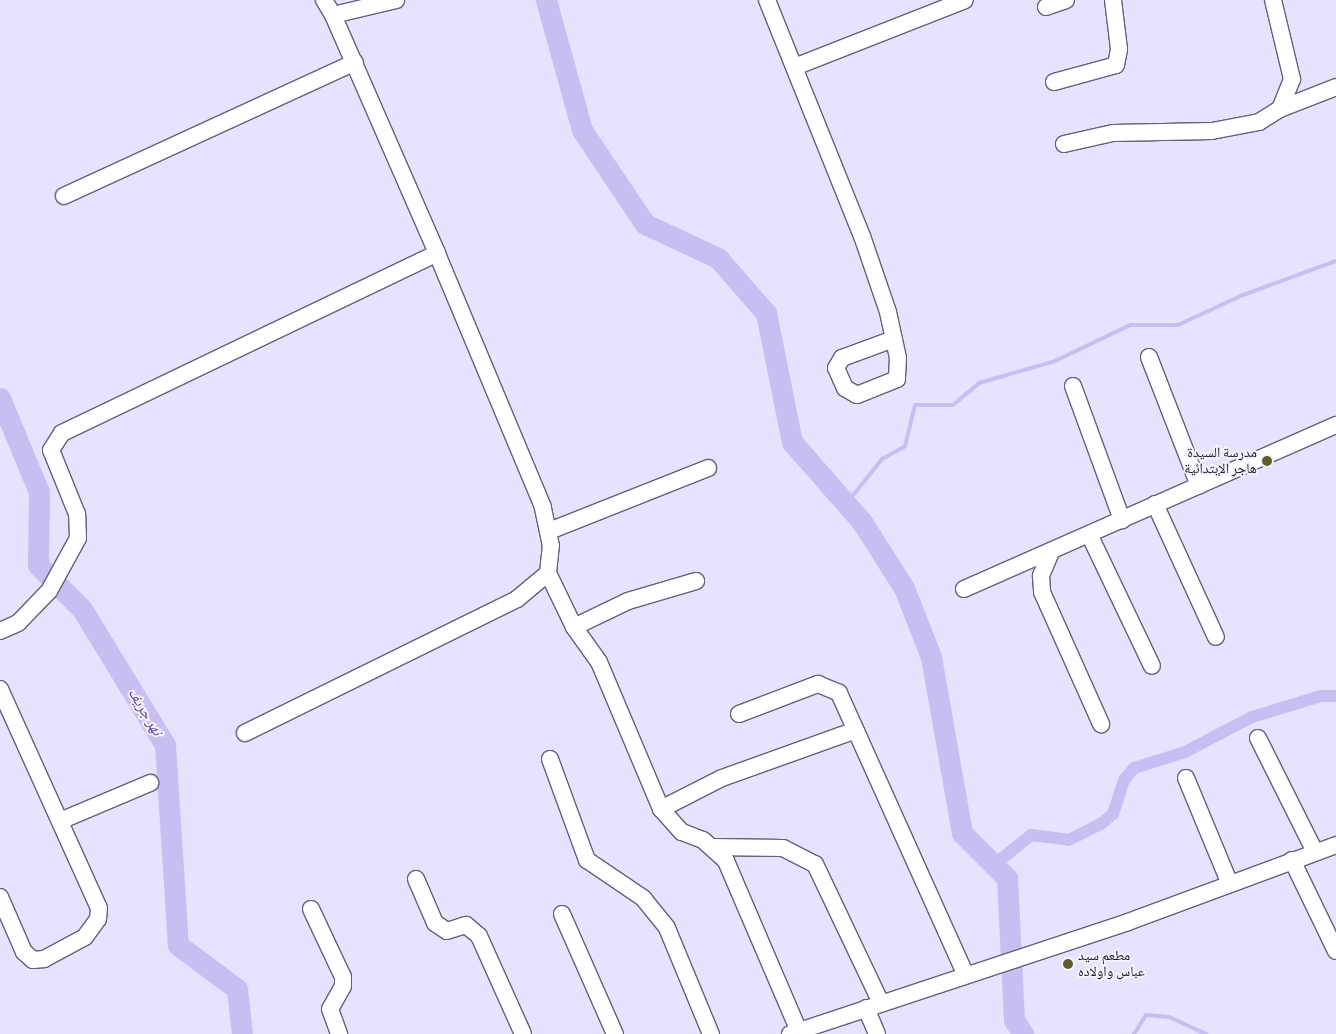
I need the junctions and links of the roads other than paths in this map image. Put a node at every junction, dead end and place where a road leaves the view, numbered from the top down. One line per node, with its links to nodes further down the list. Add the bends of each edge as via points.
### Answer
1 (324, 0): 9 (street)
2 (396, 0): 9 (street)
3 (768, 0): 11 (street)
4 (966, 0): 11 (street)
5 (1066, 0): 8 (street)
6 (1113, 0): 12 (street, via 1119,49 1116,65)
7 (1273, 0): 14 (street, via 1292,79)
8 (1046, 7)
9 (333, 16): 10 (street)
10 (355, 62): 16 (street); 17 (street)
11 (797, 66): 18 (street, via 862,236)
12 (1054, 82)
13 (1336, 87): 14 (street)
14 (1280, 109): 15 (street, via 1259,122 1212,131 1113,133)
15 (1064, 144)
16 (64, 196)
17 (437, 253): 26 (street); 33 (street, via 62,433 50,450 78,514 74,549 50,591 18,622)
18 (894, 339)
19 (1150, 357): 23 (street)
20 (1073, 386): 25 (street)
21 (1336, 425): 23 (street)
22 (708, 468): 26 (street)
23 (1199, 486): 24 (street)
24 (1155, 504): 25 (street); 34 (street)
25 (1122, 520): 27 (street)
26 (549, 531): 29 (street)
27 (1089, 534): 28 (street); 35 (street)
28 (1051, 552): 31 (street); 38 (street, via 1041,576 1042,592)
29 (548, 573): 32 (street); 40 (street, via 517,599)
30 (696, 581): 32 (street, via 628,601)
31 (964, 589)
32 (574, 627): 45 (street, via 599,662)
33 (0, 631)
34 (1216, 637)
35 (1152, 666)
36 (0, 689): 46 (street)
37 (739, 714): 39 (street, via 818,684 828,685 839,693)
38 (1101, 724)
39 (856, 730): 45 (street, via 722,778); 57 (street)
40 (245, 733)
41 (1258, 738): 49 (street)
42 (550, 759): 63 (street, via 588,860 643,898 667,928)
43 (1186, 778): 52 (street)
44 (150, 783): 46 (street)
45 (661, 809): 48 (street, via 682,832)
46 (60, 821): 53 (street, via 99,908 92,930 44,960 34,960 24,952)
47 (1336, 845): 49 (street)
48 (713, 847): 58 (street, via 783,848 815,864); 59 (street, via 726,861)
49 (1315, 852): 50 (street)
50 (1292, 860): 52 (street); 56 (street)
51 (416, 879): 61 (street, via 435,923 447,931 466,925 479,936)
52 (1229, 882): 57 (street, via 1128,922)
53 (0, 897)
54 (311, 909): 60 (street, via 343,977 343,986 330,1009)
55 (562, 914): 62 (street)
56 (1336, 951)
57 (965, 974): 58 (street)
58 (873, 1005): 59 (street); 64 (street)
59 (795, 1032)
60 (339, 1034)
61 (523, 1034)
62 (615, 1034)
63 (712, 1034)
64 (877, 1034)

